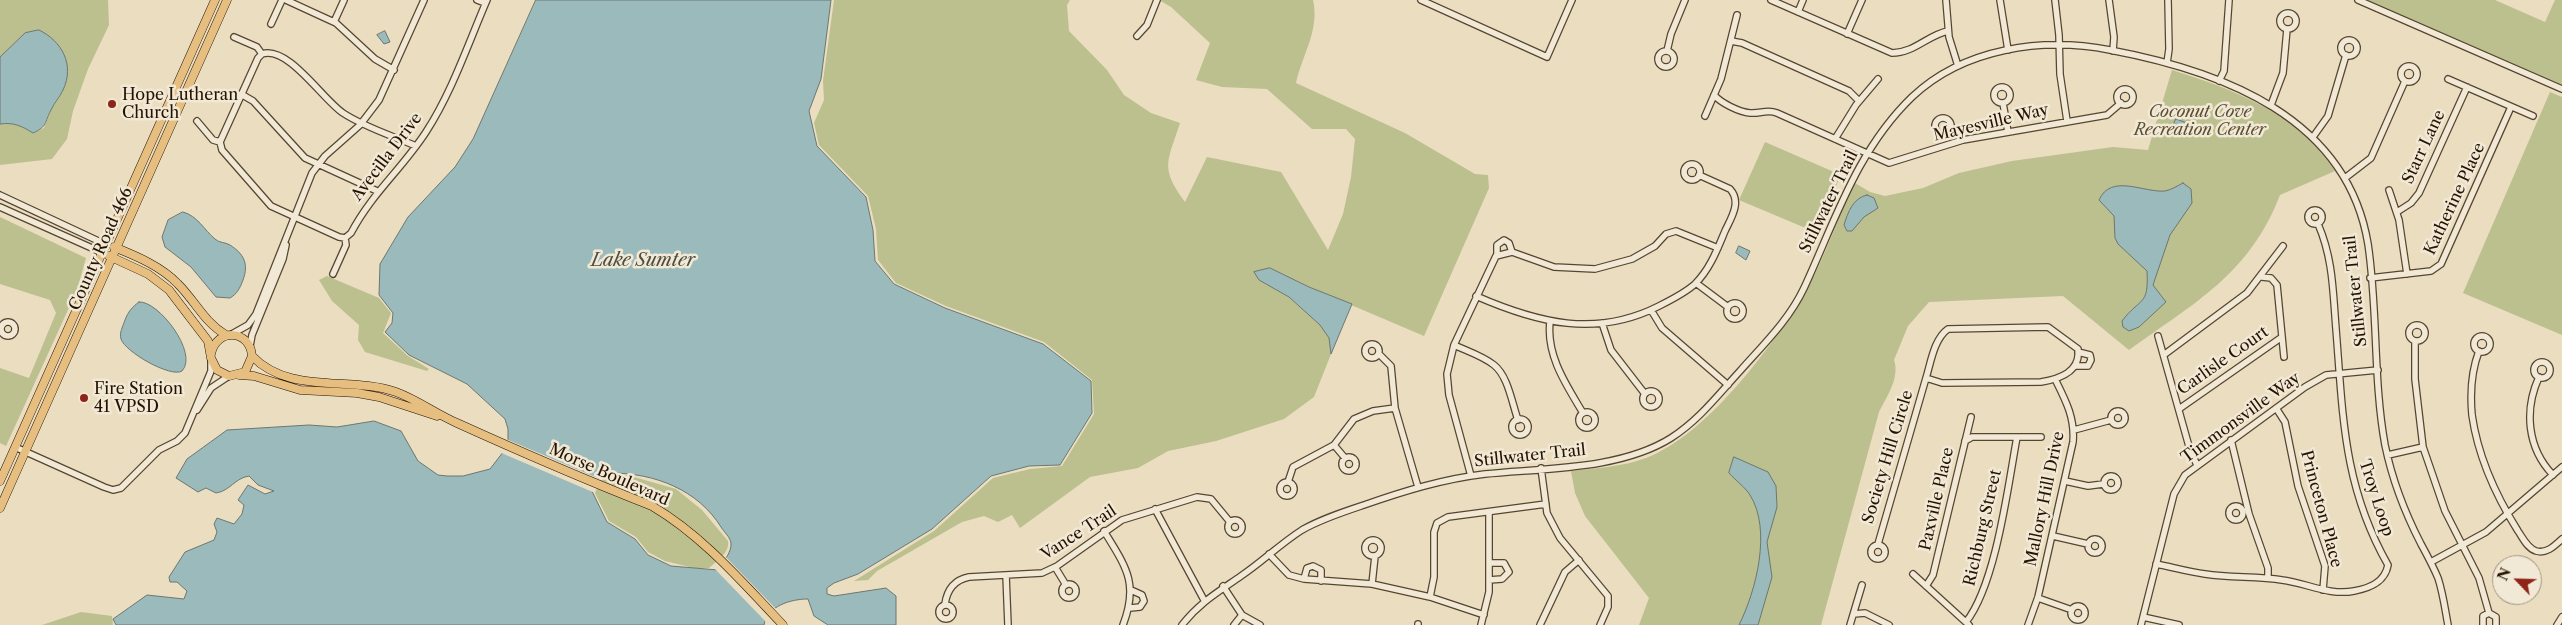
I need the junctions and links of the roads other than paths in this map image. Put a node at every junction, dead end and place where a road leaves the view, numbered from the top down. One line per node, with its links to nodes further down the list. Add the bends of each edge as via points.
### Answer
1 (215, 0): 80 (main road, County Road 466)
2 (227, 0): 82 (main road, County Road 466)
3 (282, 0): 26 (street)
4 (286, 0): 25 (street)
5 (344, 0): 25 (street)
6 (424, 0): 41 (street)
7 (477, 0): 22 (street)
8 (1157, 0): 30 (street, via 1147,24)
9 (1421, 0): 10 (street, via 1547,56)
10 (1572, 0)
11 (1686, 0): 35 (street)
12 (1771, 0): 23 (street)
13 (1803, 0): 23 (street)
14 (1862, 0): 29 (street)
15 (1946, 0): 28 (street)
16 (2000, 0): 34 (street)
17 (2054, 0): 33 (street)
18 (2109, 0): 36 (street)
19 (2168, 0): 39 (street)
20 (2228, 0): 44 (street, via 2224,71)
21 (2358, 0): 47 (street)
22 (486, 2): 66 (street, Avecilla Drive, via 442,104)
23 (1798, 12): 29 (street)
24 (1737, 15): 32 (street)
25 (334, 22): 41 (street, via 375,59)
26 (271, 24)
27 (2287, 29): 53 (street, via 2283,73)
28 (1948, 31): 29 (street, via 1898,53); 40 (street)
29 (1847, 34)
30 (1137, 36)
31 (234, 37): 37 (street, via 257,48)
32 (1731, 41): 49 (street); 50 (street, via 1849,91)
33 (2060, 46): 34 (street, Stillwater Trail); 36 (street, Stillwater Trail); 58 (street, via 2060,74)
34 (2008, 50): 40 (street, Stillwater Trail, via 1984,55)
35 (1667, 51)
36 (2113, 51): 39 (street, Stillwater Trail)
37 (262, 54): 48 (street); 59 (street, via 270,53 291,63 340,111)
38 (2346, 55): 62 (street, via 2328,116)
39 (2167, 64): 44 (street, Stillwater Trail)
40 (1958, 66): 67 (street, Stillwater Trail, via 1930,82 1911,99)
41 (394, 70): 59 (street)
42 (1878, 79): 50 (street)
43 (2448, 79): 46 (street)
44 (2219, 81): 53 (street, Stillwater Trail)
45 (2405, 81): 70 (street, via 2371,158)
46 (2466, 87): 54 (street); 75 (street, Starr Lane, via 2419,193)
47 (2562, 89)
48 (242, 94): 64 (street); 68 (street, via 253,100 304,157)
49 (1714, 95): 55 (street); 63 (street, Mayesville Way, via 1720,101 1750,113 1772,111)
50 (1860, 101): 63 (street)
51 (2003, 103): 60 (street)
52 (2121, 104): 58 (street, Mayesville Way, via 2107,115)
53 (2271, 105): 62 (street, Stillwater Trail)
54 (2512, 107): 56 (street); 89 (street, Katherine Place, via 2444,261 2431,271)
55 (1705, 116)
56 (2533, 116)
57 (197, 121): 64 (street, via 213,140)
58 (2067, 121): 60 (street, Mayesville Way)
59 (363, 122): 66 (street); 68 (street)
60 (2008, 132): 65 (street, Mayesville Way)
61 (1945, 133): 65 (street)
62 (2313, 137): 70 (street, Stillwater Trail)
63 (1835, 138): 67 (street, Mayesville Way)
64 (220, 142): 76 (street, via 222,150 269,204)
65 (1948, 145): 67 (street, Mayesville Way, via 1894,163 1884,162)
66 (416, 146): 72 (street, Avecilla Drive)
67 (1867, 153): 119 (street, Stillwater Trail, via 1842,198 1796,302)
68 (318, 164): 72 (street); 76 (street)
69 (1699, 175): 83 (street, via 1726,187 1735,198 1735,209)
70 (2345, 178): 91 (street, Stillwater Trail, via 2362,218)
71 (2389, 190): 75 (street)
72 (377, 191): 79 (street, Avecilla Drive)
73 (0, 196): 80 (street)
74 (0, 207): 85 (street)
75 (2397, 212): 89 (street)
76 (295, 218): 78 (street); 79 (street)
77 (2318, 224): 113 (street, Troy Loop, via 2331,260)
78 (290, 231): 98 (street, via 256,314 248,326); 102 (street, via 283,259)
79 (345, 238): 88 (street, Avecilla Drive, via 346,245)
80 (107, 245): 82 (main road); 85 (main road, County Road 466)
81 (2283, 246): 90 (street)
82 (117, 248): 87 (main road, County Road 466); 98 (main road, via 141,259 178,284 211,325)
83 (1718, 248): 84 (street, via 1683,232 1673,231 1632,259 1586,270 1545,266); 92 (street)
84 (1512, 252): 86 (street); 86 (street, via 1504,240 1497,245)
85 (103, 253): 87 (main road); 136 (main road, County Road 466)
86 (1497, 255): 93 (street)
87 (112, 258): 108 (main road, via 148,274 169,290 208,341); 138 (main road, County Road 466)
88 (333, 274)
89 (2407, 274): 91 (street, Katherine Place)
90 (2262, 277): 100 (street, via 2271,278 2277,285); 107 (street, via 2247,293)
91 (2370, 278): 112 (street, Stillwater Trail)
92 (1696, 283): 94 (street); 95 (street)
93 (1476, 296): 96 (street); 103 (street)
94 (1728, 307)
95 (1651, 310): 97 (street); 119 (street, via 1662,328)
96 (1550, 322): 97 (street); 124 (street, via 1549,340 1553,357)
97 (1602, 323): 120 (street, via 1611,350)
98 (229, 335): 102 (main road, via 244,338); 108 (main road, via 215,343)
99 (2158, 336): 107 (street)
100 (2282, 337): 110 (street); 123 (street, Carlisle Court)
101 (2415, 341): 137 (street, via 2415,388)
102 (250, 346): 109 (main road)
103 (1454, 346): 128 (street, via 1498,368); 144 (street, via 1448,366 1447,388)
104 (2479, 351): 155 (street, via 2471,386 2474,429 2488,472)
105 (2078, 352): 111 (street); 111 (street, Society Hill Circle, via 2090,355 2091,360 2088,366); 117 (street, Society Hill Circle, via 2048,327 1948,329 1937,344)
106 (1379, 354): 121 (street, via 1392,366)
107 (2165, 354): 123 (street)
108 (211, 356): 115 (main road, via 217,370); 126 (street, via 211,371)
109 (252, 356): 114 (main road, via 249,367); 127 (main road, Morse Boulevard, via 268,369 302,380 348,382 396,392)
110 (2284, 357)
111 (2075, 366): 118 (street, Society Hill Circle)
112 (2378, 370): 113 (street, Timmonsville Way); 139 (street, Stillwater Trail)
113 (2340, 374): 122 (street, Timmonsville Way, via 2326,376 2305,387); 182 (street, Troy Loop, via 2345,443 2354,482 2362,511 2388,565 2382,579 2370,588 2353,592)
114 (239, 375): 115 (main road); 127 (main road, Morse Boulevard, via 254,376 300,390 379,397)
115 (229, 376): 126 (street, via 211,388)
116 (2539, 377): 145 (street, via 2531,398 2529,422 2540,459)
117 (1926, 378): 118 (street, Society Hill Circle, via 1942,382 2041,382); 160 (street, Society Hill Circle)
118 (2055, 379): 130 (street, Mallory Hill Drive, via 2071,412)
119 (1728, 385): 143 (street, Stillwater Trail, via 1704,412 1653,448 1610,461)
120 (1646, 394)
121 (1395, 408): 135 (street, via 1373,411 1354,419); 150 (street)
122 (2276, 408): 133 (street, Timmonsville Way); 182 (street, Princeton Place, via 2285,422 2298,486 2325,566)
123 (2179, 409): 141 (street)
124 (1583, 413)
125 (1971, 417): 134 (street, Paxville Place)
126 (191, 420): 138 (street, via 181,438 159,450 125,485 117,489 104,487)
127 (448, 420): 196 (main road, Morse Boulevard, via 652,506 680,522)
128 (1518, 420)
129 (2111, 420): 130 (street)
130 (2074, 430): 147 (street, Mallory Hill Drive)
131 (2017, 437): 132 (street); 134 (street); 195 (street, Richburg Street, via 1987,581)
132 (2041, 437)
133 (2231, 440): 141 (street, Timmonsville Way); 172 (street, via 2245,511 2268,568)
134 (1964, 441): 180 (street, Paxville Place, via 1933,575)
135 (1334, 445): 140 (street); 148 (street, via 1293,467)
136 (15, 447): 138 (street); 146 (main road, County Road 466)
137 (2423, 447): 139 (street); 162 (street, via 2439,498)
138 (25, 451): 152 (main road, County Road 466)
139 (2388, 455): 166 (street, Stillwater Trail, via 2402,501)
140 (1345, 458)
141 (2197, 465): 168 (street, Timmonsville Way, via 2185,475 2174,494)
142 (2562, 467): 145 (street)
143 (1541, 468): 144 (street, Stillwater Trail); 151 (street)
144 (1471, 476): 150 (street, Stillwater Trail)
145 (2553, 476): 155 (street)
146 (0, 481)
147 (2065, 481): 149 (street, via 2088,486); 158 (street, Mallory Hill Drive)
148 (1288, 482)
149 (2103, 484)
150 (1418, 487): 163 (street, Stillwater Trail, via 1321,521)
151 (1546, 504): 154 (street); 165 (street, via 1547,513 1560,538)
152 (0, 508)
153 (1156, 509): 156 (street, Vance Trail, via 1207,497 1215,502); 157 (street, Vance Trail, via 1128,517); 185 (street)
154 (1489, 512): 167 (street); 183 (street, via 1448,517 1437,523)
155 (2508, 514): 159 (street, via 2533,550 2546,551); 162 (street)
156 (1230, 522)
157 (1104, 531): 169 (street, Vance Trail); 181 (street, via 1126,568)
158 (2053, 536): 161 (street); 184 (street, Mallory Hill Drive)
159 (2562, 539)
160 (1878, 544)
161 (2088, 544)
162 (2463, 545): 166 (street); 189 (street, via 2480,578)
163 (1269, 554): 173 (street, via 1289,575); 178 (street, Stillwater Trail)
164 (1375, 556): 177 (street)
165 (1579, 560): 203 (street, via 1565,572); 204 (street, via 1608,596 1608,607)
166 (2431, 562): 210 (street, Stillwater Trail)
167 (1490, 563): 174 (street); 174 (street, via 1504,564 1508,572 1502,579)
168 (2156, 564): 172 (street, Troy Loop, via 2206,574); 193 (street, Timmonsville Way)
169 (1055, 568): 171 (street, Vance Trail, via 1042,573); 176 (street)
170 (1913, 574): 180 (street)
171 (1006, 575): 186 (street, Vance Trail, via 959,580 950,588); 197 (street)
172 (2268, 578): 182 (street, Troy Loop)
173 (1304, 579): 175 (street); 175 (street, via 1307,568 1313,566 1321,570)
174 (1489, 580): 192 (street)
175 (1321, 581): 177 (street)
176 (1066, 584)
177 (1372, 584): 183 (street)
178 (1224, 586): 185 (street, Stillwater Trail); 191 (street)
179 (1862, 586): 190 (street)
180 (1926, 586): 195 (street)
181 (1131, 590): 187 (street); 187 (street, via 1142,595 1144,601 1140,606)
182 (2323, 590)
183 (1430, 597): 192 (street)
184 (2038, 598): 188 (street); 207 (street, Mallory Hill Drive)
185 (1204, 600): 199 (street, Stillwater Trail)
186 (946, 604)
187 (1130, 608): 198 (street)
188 (2072, 610)
189 (2489, 613): 211 (street, via 2483,616); 212 (street, via 2496,617)
190 (1854, 614): 205 (street); 206 (street, via 1865,613)
191 (1242, 615): 200 (street); 201 (street)
192 (1484, 615): 202 (street)
193 (2143, 617): 208 (street, Timmonsville Way); 209 (street)
194 (2562, 617): 213 (street)
195 (1967, 624)
196 (783, 625)
197 (1008, 625)
198 (1123, 625)
199 (1184, 625)
200 (1234, 625)
201 (1260, 625)
202 (1481, 625)
203 (1540, 625)
204 (1600, 625)
205 (1850, 625)
206 (1889, 625)
207 (2028, 625)
208 (2141, 625)
209 (2179, 625)
210 (2448, 625)
211 (2483, 625)
212 (2496, 625)
213 (2557, 625)

